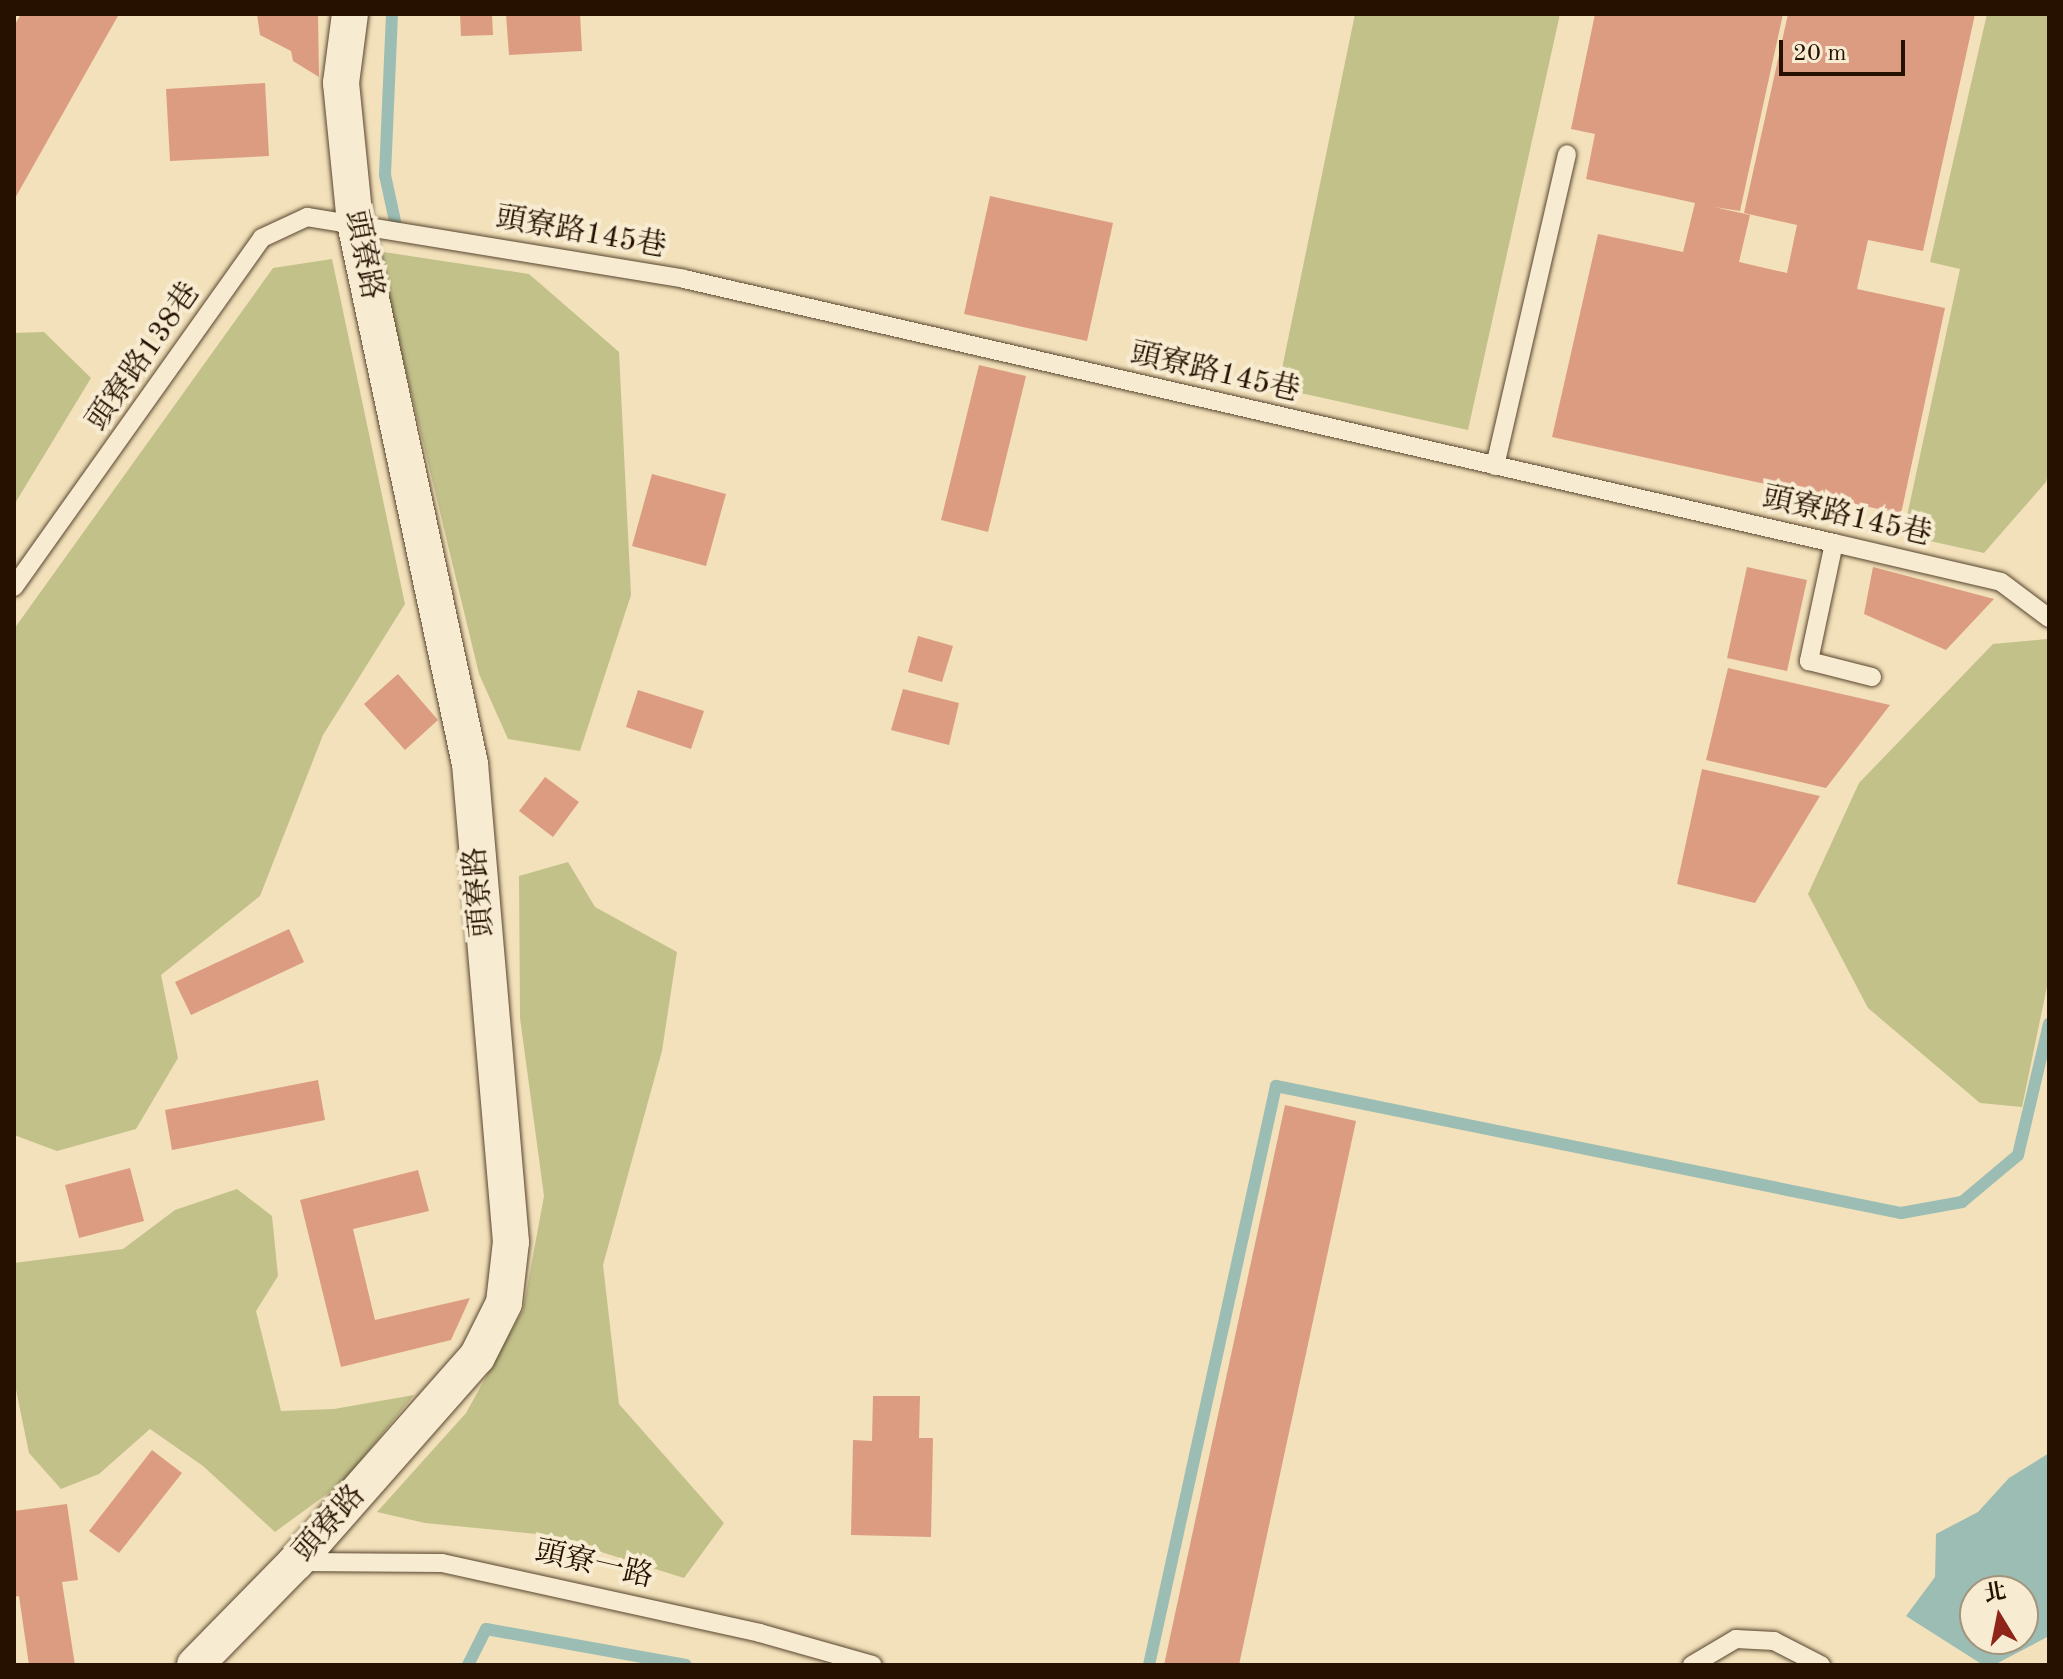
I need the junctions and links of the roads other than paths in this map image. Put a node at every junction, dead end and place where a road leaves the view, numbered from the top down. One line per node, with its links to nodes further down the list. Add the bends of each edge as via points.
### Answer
1 (350, 14): 3 (street, 頭寮路, via 341,83)
2 (1567, 154): 4 (lane)
3 (355, 223): 4 (lane, 頭寮路145巷, via 684,279); 6 (lane, 頭寮路138巷, via 307,217 262,238); 9 (street, 頭寮路, via 470,764 511,1242 504,1303 477,1357)
4 (1495, 466): 5 (lane, 頭寮路145巷)
5 (1834, 543): 7 (lane, 頭寮路145巷, via 2001,582); 8 (lane, via 1809,661)
6 (14, 587)
7 (2049, 618)
8 (1872, 677)
9 (296, 1562): 10 (street, 頭寮路); 11 (lane, 頭寮一路, via 442,1563 730,1626)
10 (195, 1665)
11 (873, 1665)
12 (1692, 1665): 13 (lane, via 1736,1639 1774,1641)
13 (1821, 1665)

